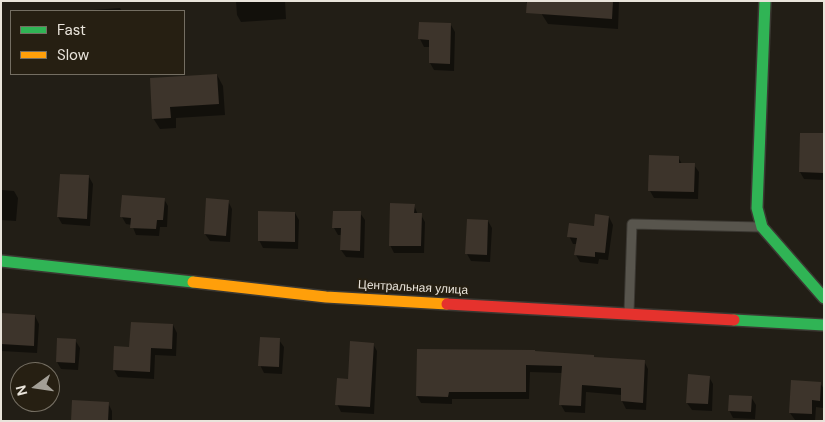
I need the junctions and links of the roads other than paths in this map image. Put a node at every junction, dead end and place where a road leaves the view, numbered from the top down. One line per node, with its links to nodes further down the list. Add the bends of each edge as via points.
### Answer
1 (765, 1): 2 (street, via 757,208)
2 (762, 227): 4 (street); 5 (lane, via 632,224)
3 (1, 262): 5 (street, Центральная улица, via 326,297)
4 (824, 298)
5 (629, 314): 6 (street, Центральная улица)
6 (824, 325)

